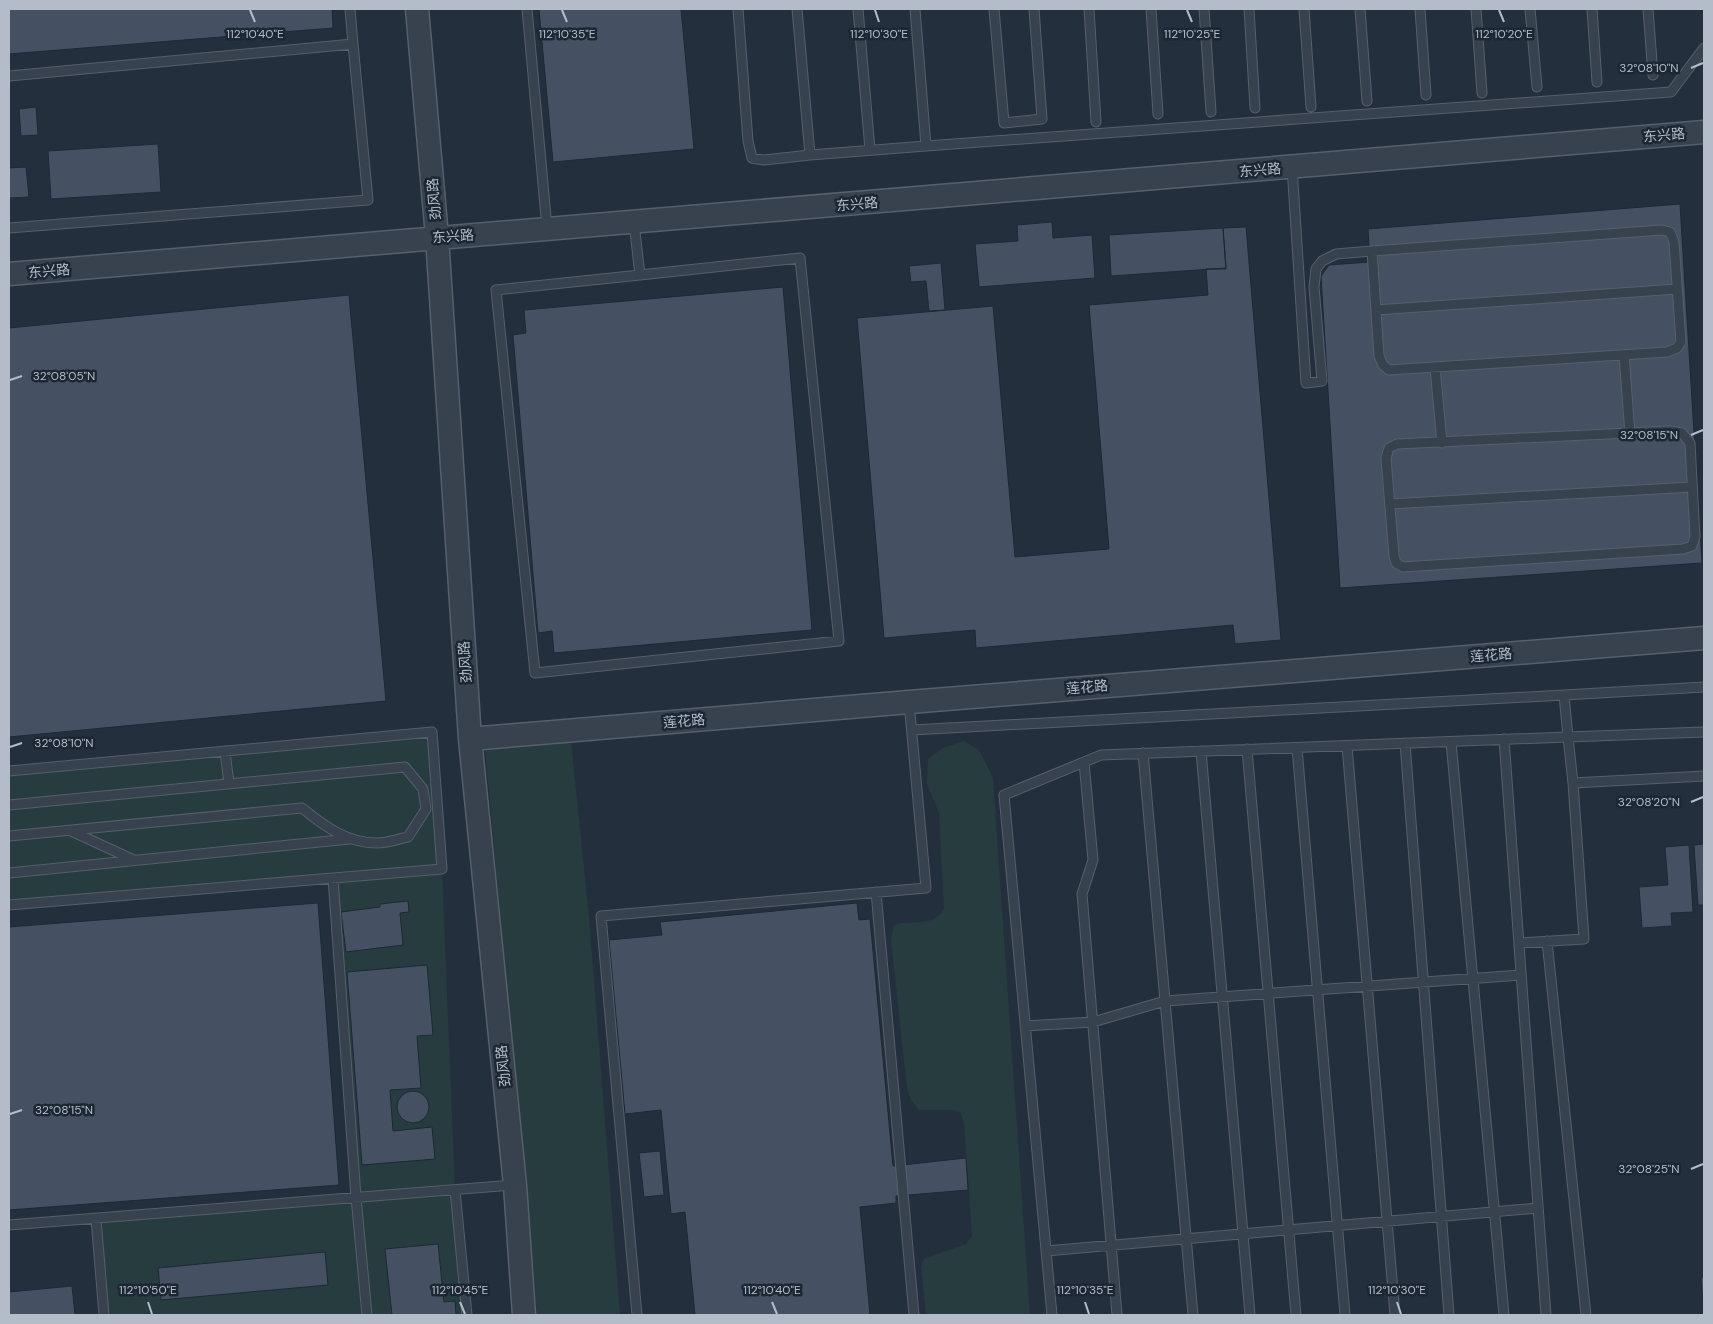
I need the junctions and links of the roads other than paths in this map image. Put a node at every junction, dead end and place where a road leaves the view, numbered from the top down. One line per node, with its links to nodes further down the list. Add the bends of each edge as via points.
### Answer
1 (350, 9): 22 (lane)
2 (417, 9): 44 (street, 劲风路)
3 (432, 9): 44 (street, 劲风路)
4 (527, 9): 43 (lane)
5 (738, 9): 39 (lane, via 752,158 764,160)
6 (797, 9): 39 (lane)
7 (858, 9): 38 (lane)
8 (915, 9): 37 (lane)
9 (994, 9): 10 (lane, via 1004,123 1042,119)
10 (1034, 9)
11 (1089, 9): 35 (lane)
12 (1151, 9): 34 (lane)
13 (1204, 9): 33 (lane)
14 (1249, 9): 32 (lane)
15 (1304, 9): 31 (lane)
16 (1360, 9): 30 (lane)
17 (1420, 9): 29 (lane)
18 (1476, 9): 28 (lane)
19 (1530, 9): 27 (lane)
20 (1592, 9): 26 (lane)
21 (1648, 9): 24 (lane)
22 (353, 44): 25 (lane); 42 (lane, via 368,200)
23 (1704, 48): 37 (lane, via 1671,92)
24 (1653, 75)
25 (9, 76)
26 (1596, 82)
27 (1537, 88)
28 (1482, 93)
29 (1426, 95)
30 (1367, 101)
31 (1311, 107)
32 (1255, 108)
33 (1211, 112)
34 (1158, 114)
35 (1096, 122)
36 (1704, 132): 40 (street, 东兴路)
37 (926, 146): 38 (lane)
38 (870, 150): 39 (lane)
39 (810, 155)
40 (1292, 167): 41 (street, 东兴路); 45 (lane, via 1306,383 1322,381 1314,287 1316,269 1322,260 1336,254)
41 (634, 222): 43 (street, 东兴路); 47 (lane)
42 (9, 228)
43 (547, 229): 44 (street, 东兴路)
44 (444, 236): 46 (street, 东兴路); 63 (street, 劲风路)
45 (1372, 251): 48 (lane, via 1662,230 1670,232 1674,242); 49 (lane)
46 (9, 274)
47 (640, 275): 47 (lane, via 496,290 536,673 839,641 800,258)
48 (1677, 289): 49 (lane); 50 (lane, via 1681,342 1667,352)
49 (1376, 310): 51 (lane, via 1379,356 1383,365 1389,370)
50 (1624, 355): 51 (lane); 52 (lane)
51 (1435, 367): 53 (lane)
52 (1630, 434): 53 (lane); 54 (lane, via 1682,433 1690,443)
53 (1442, 443): 55 (lane, via 1397,444 1389,448 1386,458)
54 (1692, 487): 55 (lane); 55 (lane, via 1695,537 1692,546 1683,549 1403,567 1396,563 1394,556)
55 (1390, 504)
56 (1704, 638): 59 (street, 莲花路)
57 (1704, 687): 58 (lane)
58 (1564, 695): 60 (lane); 62 (lane)
59 (909, 702): 60 (lane); 63 (street, 莲花路)
60 (912, 730): 85 (lane, via 926,888)
61 (1704, 732): 62 (lane)
62 (1568, 737): 64 (lane); 76 (lane)
63 (477, 739): 99 (street, 劲风路); 118 (street, 劲风路)
64 (1504, 739): 65 (lane); 88 (lane)
65 (1450, 742): 66 (lane); 90 (lane)
66 (1405, 743): 67 (lane); 91 (lane)
67 (1346, 746): 68 (lane); 92 (lane)
68 (1297, 748): 69 (lane); 93 (lane)
69 (1247, 749): 71 (lane); 94 (lane)
70 (225, 751): 74 (lane); 77 (lane); 84 (lane, via 432,732 442,869)
71 (1201, 751): 72 (lane); 95 (lane)
72 (1143, 753): 73 (lane, via 1101,755); 96 (lane)
73 (1084, 762): 97 (lane, via 1093,860 1082,894); 98 (lane, via 1004,795)
74 (9, 771)
75 (1704, 776): 76 (lane)
76 (1573, 783): 87 (lane, via 1584,939)
77 (229, 784): 78 (lane); 81 (lane, via 405,767 423,789 426,809 408,837 377,843)
78 (9, 805)
79 (69, 830): 80 (lane); 81 (lane, via 302,808 327,828); 82 (lane)
80 (9, 836)
81 (350, 839): 82 (lane)
82 (134, 860): 83 (lane)
83 (9, 872)
84 (333, 878): 86 (lane); 101 (lane)
85 (876, 892): 119 (lane, via 601,916); 120 (lane)
86 (9, 905)
87 (1547, 941): 88 (lane); 131 (lane)
88 (1519, 943): 89 (lane)
89 (1521, 975): 90 (lane); 102 (lane)
90 (1473, 979): 91 (lane); 103 (lane)
91 (1424, 982): 92 (lane); 104 (lane)
92 (1367, 986): 93 (lane); 106 (lane)
93 (1318, 990): 94 (lane); 108 (lane)
94 (1269, 994): 95 (lane); 109 (lane)
95 (1222, 997): 96 (lane); 110 (lane)
96 (1165, 1002): 97 (lane); 111 (lane)
97 (1093, 1022): 98 (lane); 112 (lane)
98 (1025, 1026): 113 (lane)
99 (515, 1185): 100 (lane); 117 (street, 劲风路)
100 (455, 1190): 101 (lane); 116 (lane)
101 (356, 1197): 105 (lane); 115 (lane)
102 (1538, 1208): 103 (lane); 130 (lane)
103 (1494, 1212): 104 (lane); 129 (lane)
104 (1442, 1217): 106 (lane); 128 (lane)
105 (96, 1219): 107 (lane); 114 (lane)
106 (1387, 1222): 108 (lane); 127 (lane)
107 (9, 1225)
108 (1338, 1226): 109 (lane); 126 (lane)
109 (1289, 1230): 110 (lane); 125 (lane)
110 (1243, 1234): 111 (lane); 124 (lane)
111 (1186, 1239): 112 (lane); 123 (lane)
112 (1111, 1246): 113 (lane); 122 (lane)
113 (1046, 1251): 121 (lane)
114 (104, 1315)
115 (367, 1315)
116 (467, 1315)
117 (524, 1315)
118 (537, 1315)
119 (637, 1315)
120 (914, 1315)
121 (1052, 1315)
122 (1117, 1315)
123 (1193, 1315)
124 (1250, 1315)
125 (1296, 1315)
126 (1345, 1315)
127 (1395, 1315)
128 (1449, 1315)
129 (1504, 1315)
130 (1546, 1315)
131 (1586, 1315)

